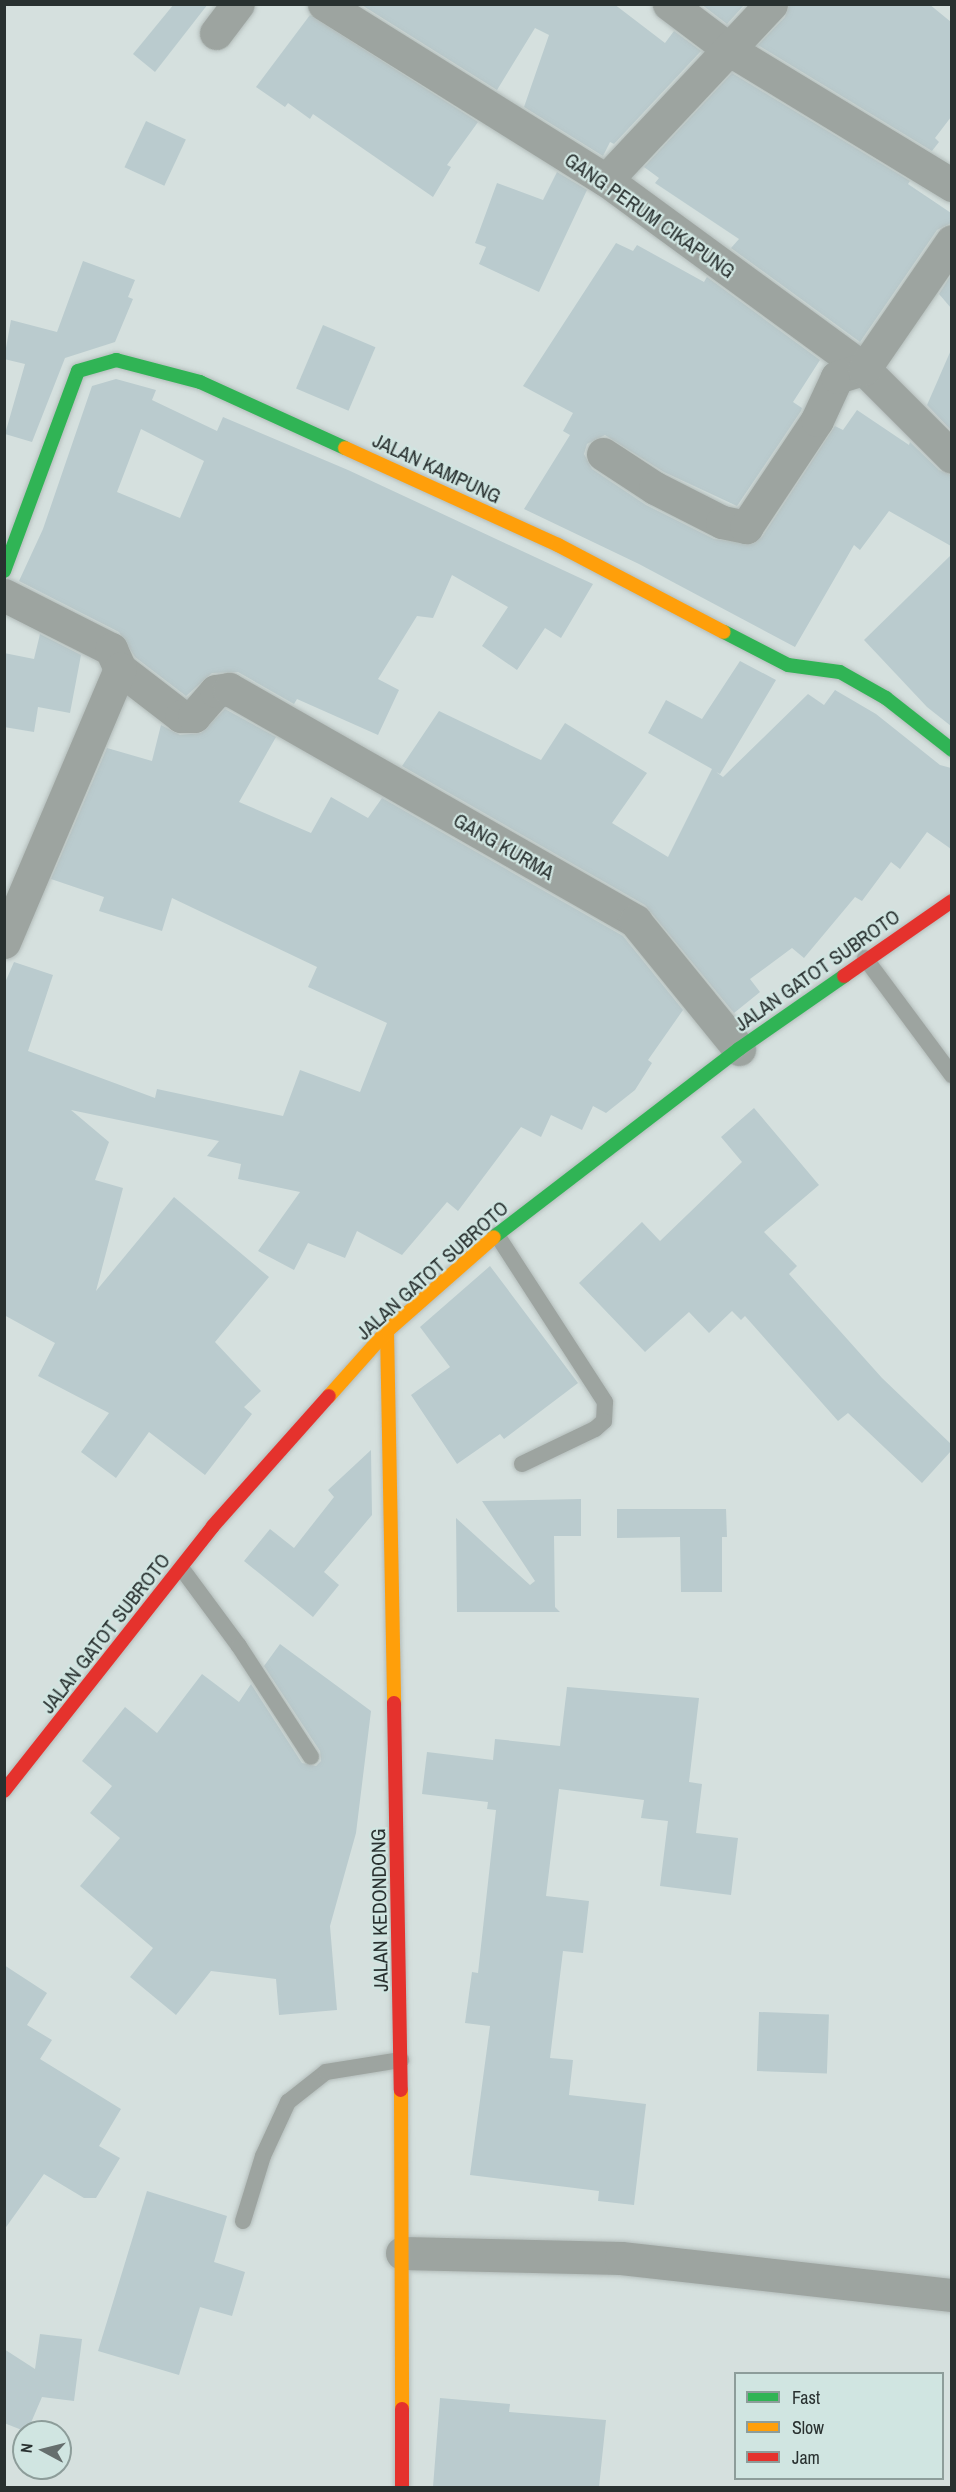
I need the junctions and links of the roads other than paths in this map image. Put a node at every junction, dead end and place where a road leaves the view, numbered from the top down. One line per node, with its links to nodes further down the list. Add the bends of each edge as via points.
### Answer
1 (238, 4): 5 (street)
2 (324, 4): 7 (street, GANG PERUM CIKAPUNG)
3 (669, 4): 6 (street)
4 (771, 4): 6 (street)
5 (216, 33)
6 (730, 50): 7 (street); 8 (street)
7 (606, 180): 10 (street, GANG PERUM CIKAPUNG)
8 (951, 185)
9 (951, 241): 10 (street)
10 (864, 369): 11 (street, via 837,377 817,420 746,526 722,522 654,488); 12 (street, GANG PERUM CIKAPUNG)
11 (603, 454)
12 (951, 457)
13 (4, 571): 16 (street, JALAN KAMPUNG, via 78,371 116,360 200,382 558,545 788,665 840,672 886,698)
14 (4, 595): 15 (street, via 111,648)
15 (120, 669): 18 (street); 20 (street, GANG KURMA, via 187,718 194,716 216,692 229,689 635,921)
16 (951, 750)
17 (951, 901): 19 (street, JALAN GATOT SUBROTO)
18 (4, 942)
19 (865, 958): 20 (street, JALAN GATOT SUBROTO); 21 (lane)
20 (739, 1049): 22 (street, JALAN GATOT SUBROTO)
21 (951, 1075)
22 (497, 1234): 23 (street, JALAN GATOT SUBROTO); 24 (lane, via 605,1402 604,1421 595,1430)
23 (387, 1331): 25 (street, JALAN GATOT SUBROTO, via 213,1526); 28 (street, JALAN KEDONDONG)
24 (522, 1464)
25 (182, 1569): 26 (lane, via 239,1646); 27 (street, JALAN GATOT SUBROTO)
26 (311, 1756)
27 (4, 1791)
28 (401, 2060): 29 (lane, via 326,2072 288,2102 263,2156); 30 (street, JALAN KEDONDONG)
29 (243, 2221)
30 (402, 2253): 31 (street, via 621,2258); 32 (street, JALAN KEDONDONG)
31 (951, 2295)
32 (402, 2487)

